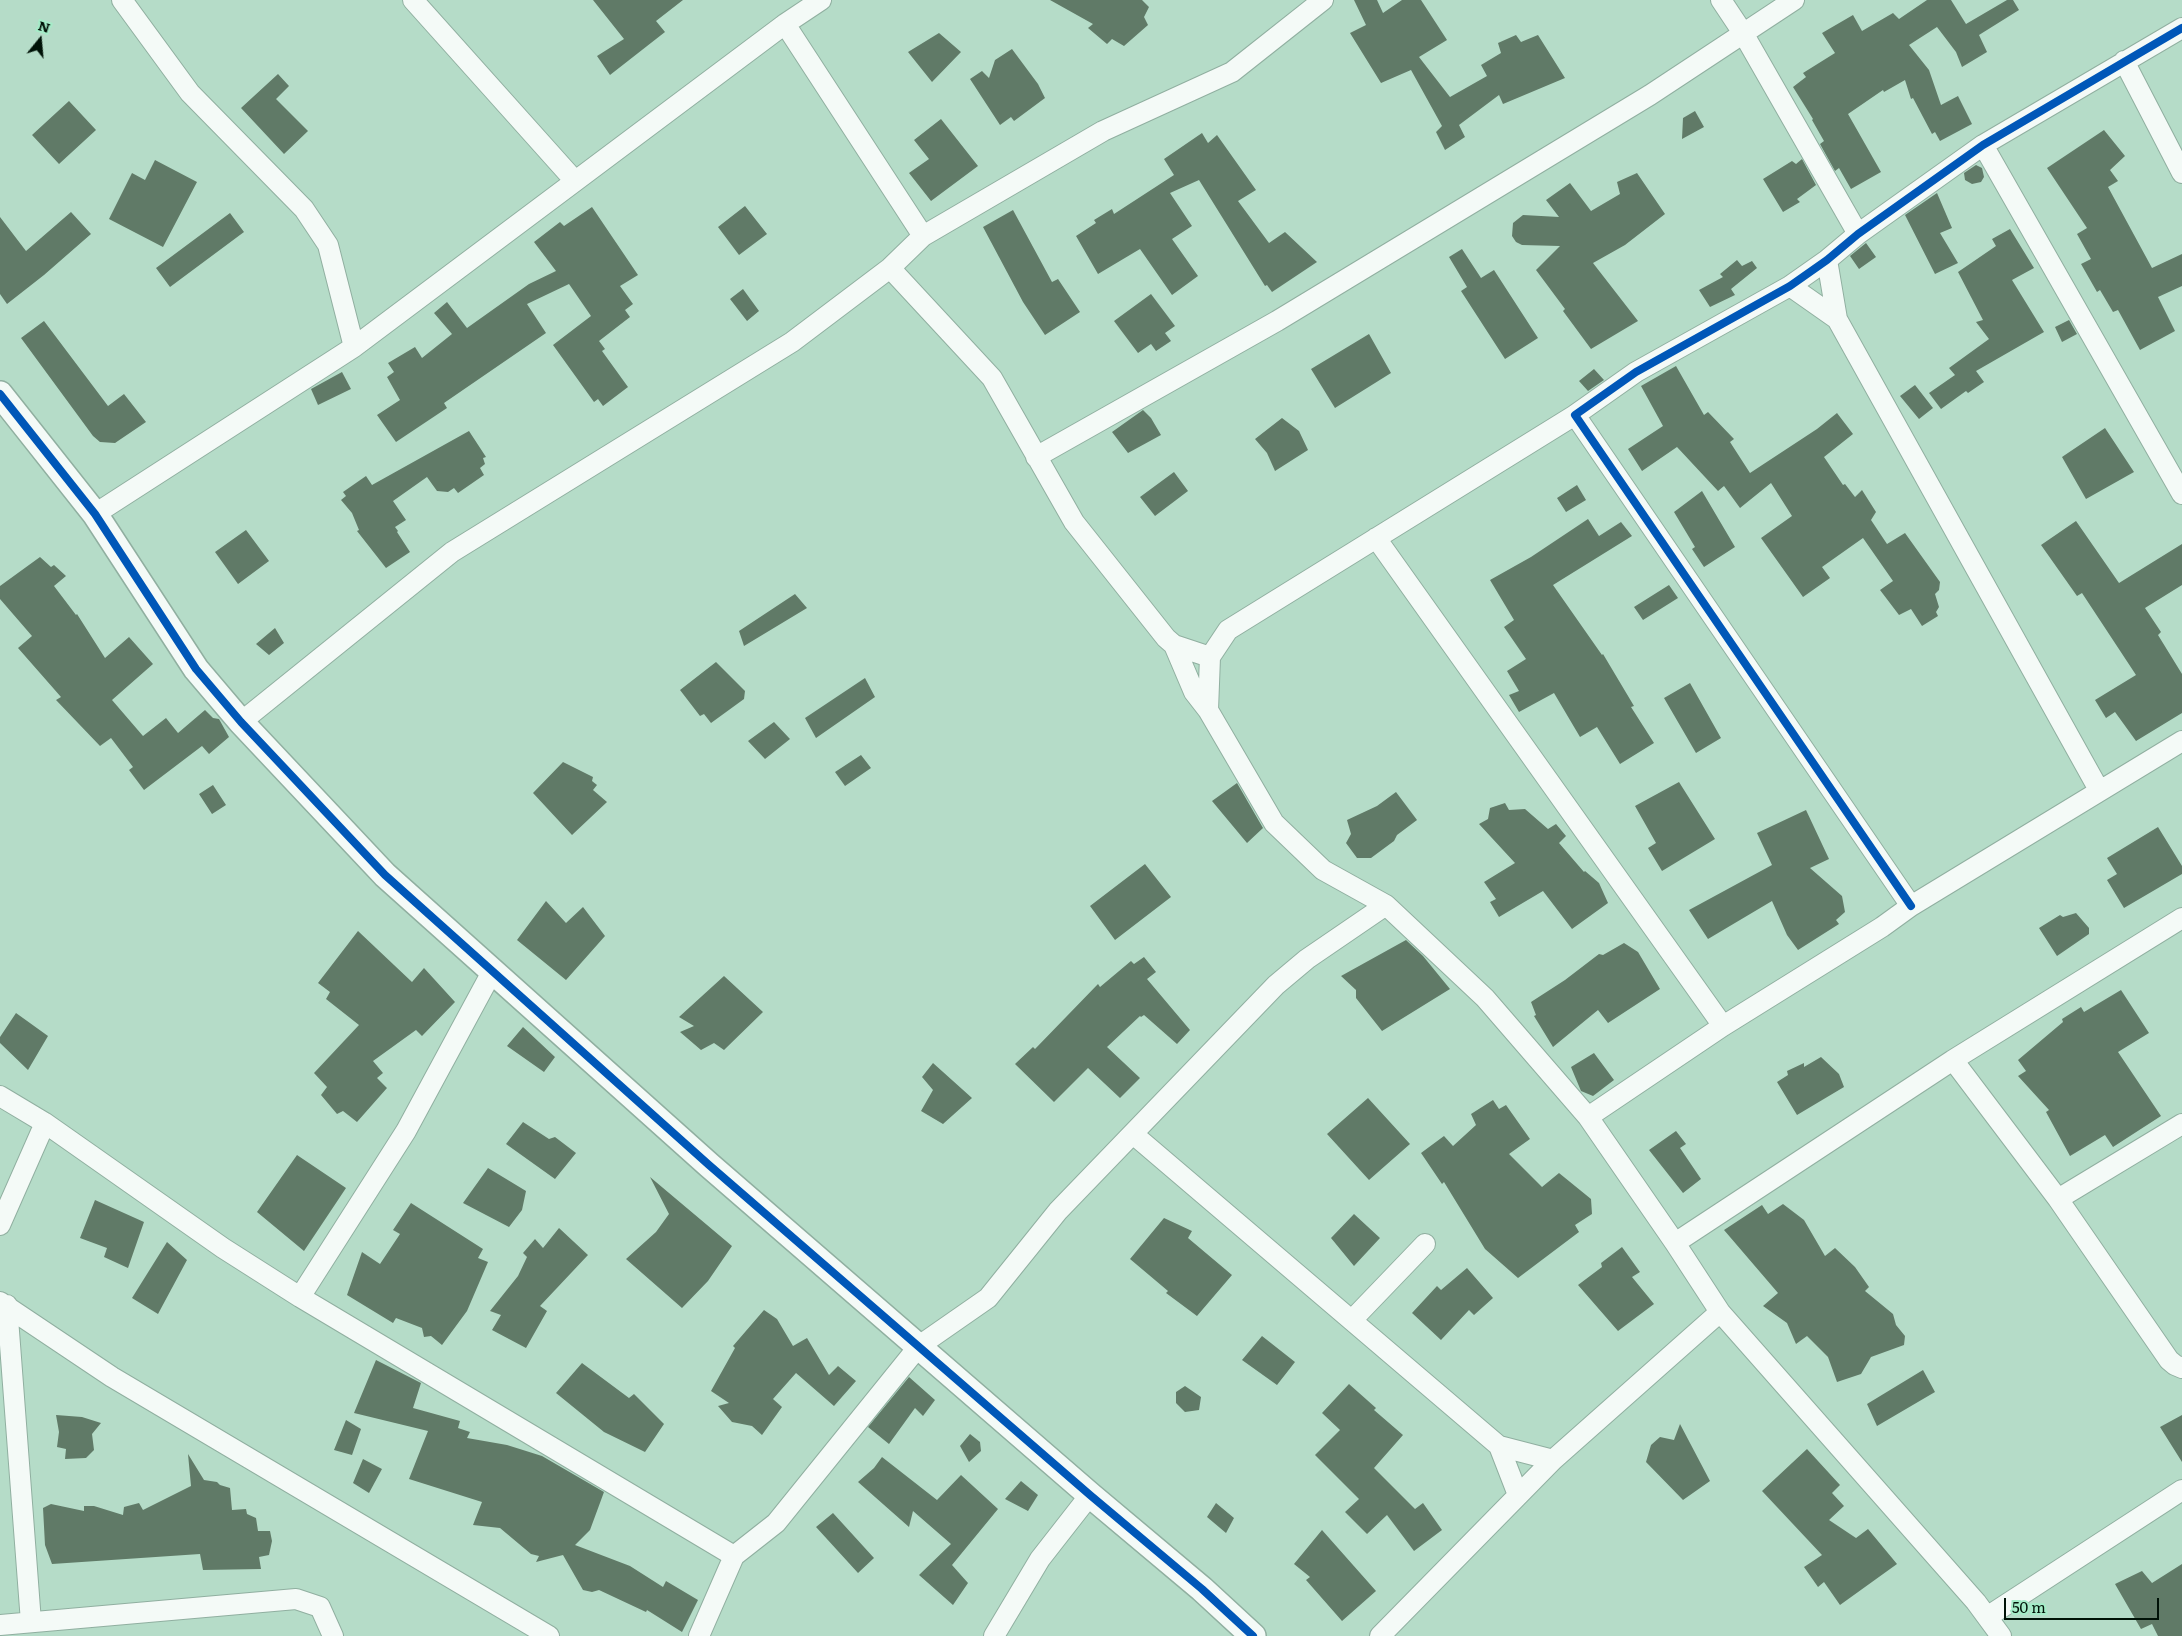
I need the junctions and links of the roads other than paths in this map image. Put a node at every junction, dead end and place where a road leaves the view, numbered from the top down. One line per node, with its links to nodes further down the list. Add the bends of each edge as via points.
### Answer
1 (122, 0): 20 (street, via 190,93 304,209 328,246)
2 (413, 0): 13 (street)
3 (821, 0): 7 (street)
4 (1323, 0): 15 (street, via 1232,72 1103,131)
5 (1721, 0): 9 (street)
6 (1794, 0): 9 (street)
7 (785, 24): 13 (street); 15 (street)
8 (2182, 28): 10 (street)
9 (1743, 33): 14 (street); 23 (street, via 1650,94 1277,321)
10 (2124, 62): 11 (street); 12 (street)
11 (1983, 145): 14 (street); 24 (street)
12 (2182, 173)
13 (576, 181): 20 (street)
14 (1858, 234): 16 (street)
15 (923, 236): 17 (street)
16 (1827, 260): 18 (street); 19 (street)
17 (890, 268): 23 (street, via 992,378); 30 (street, via 792,342 452,552)
18 (1790, 286): 19 (street); 22 (street, via 1636,372)
19 (1837, 319): 32 (street)
20 (354, 347): 25 (street)
21 (0, 394): 25 (street)
22 (1575, 416): 26 (street); 34 (street)
23 (1036, 457): 27 (street, via 1074,522)
24 (2182, 494)
25 (94, 514): 30 (street, via 196,669)
26 (1376, 538): 28 (street, via 1228,630); 37 (street)
27 (1174, 645): 28 (street); 29 (street, via 1194,692)
28 (1210, 657): 29 (street)
29 (1208, 710): 33 (street, via 1274,823 1323,870)
30 (241, 722): 36 (street, via 385,875)
31 (2182, 741): 32 (street)
32 (2098, 790): 34 (street)
33 (1386, 906): 40 (street, via 1485,998); 43 (street, via 1276,984)
34 (1911, 906): 37 (street)
35 (2182, 918): 38 (street)
36 (493, 970): 48 (street, via 406,1131); 52 (street, via 709,1165)
37 (1724, 1026): 40 (street)
38 (1953, 1060): 44 (street); 46 (street)
39 (0, 1096): 41 (street)
40 (1588, 1117): 46 (street)
41 (45, 1123): 45 (street); 48 (street, via 223,1248)
42 (2182, 1124): 44 (street)
43 (1133, 1134): 51 (street); 52 (street, via 1058,1211 988,1298)
44 (2058, 1199): 53 (street, via 2169,1360)
45 (0, 1225)
46 (1675, 1243): 50 (street)
47 (1425, 1244): 51 (street)
48 (300, 1297): 59 (street)
49 (3, 1304): 61 (street); 64 (street, via 112,1377)
50 (1720, 1312): 55 (street); 60 (street)
51 (1352, 1320): 54 (street)
52 (919, 1346): 57 (street); 59 (street, via 776,1523)
53 (2182, 1368)
54 (1499, 1446): 55 (street); 58 (street)
55 (1553, 1460): 58 (street)
56 (2182, 1490): 60 (street)
57 (1090, 1495): 66 (street, via 1040,1560); 67 (street, via 1202,1589)
58 (1518, 1496): 68 (street)
59 (734, 1556): 65 (street)
60 (1987, 1617): 69 (street)
61 (31, 1622): 62 (street); 63 (street, via 296,1599 320,1607)
62 (0, 1625)
63 (333, 1636)
64 (549, 1636)
65 (699, 1636)
66 (994, 1636)
67 (1252, 1636)
68 (1380, 1636)
69 (2001, 1636)

